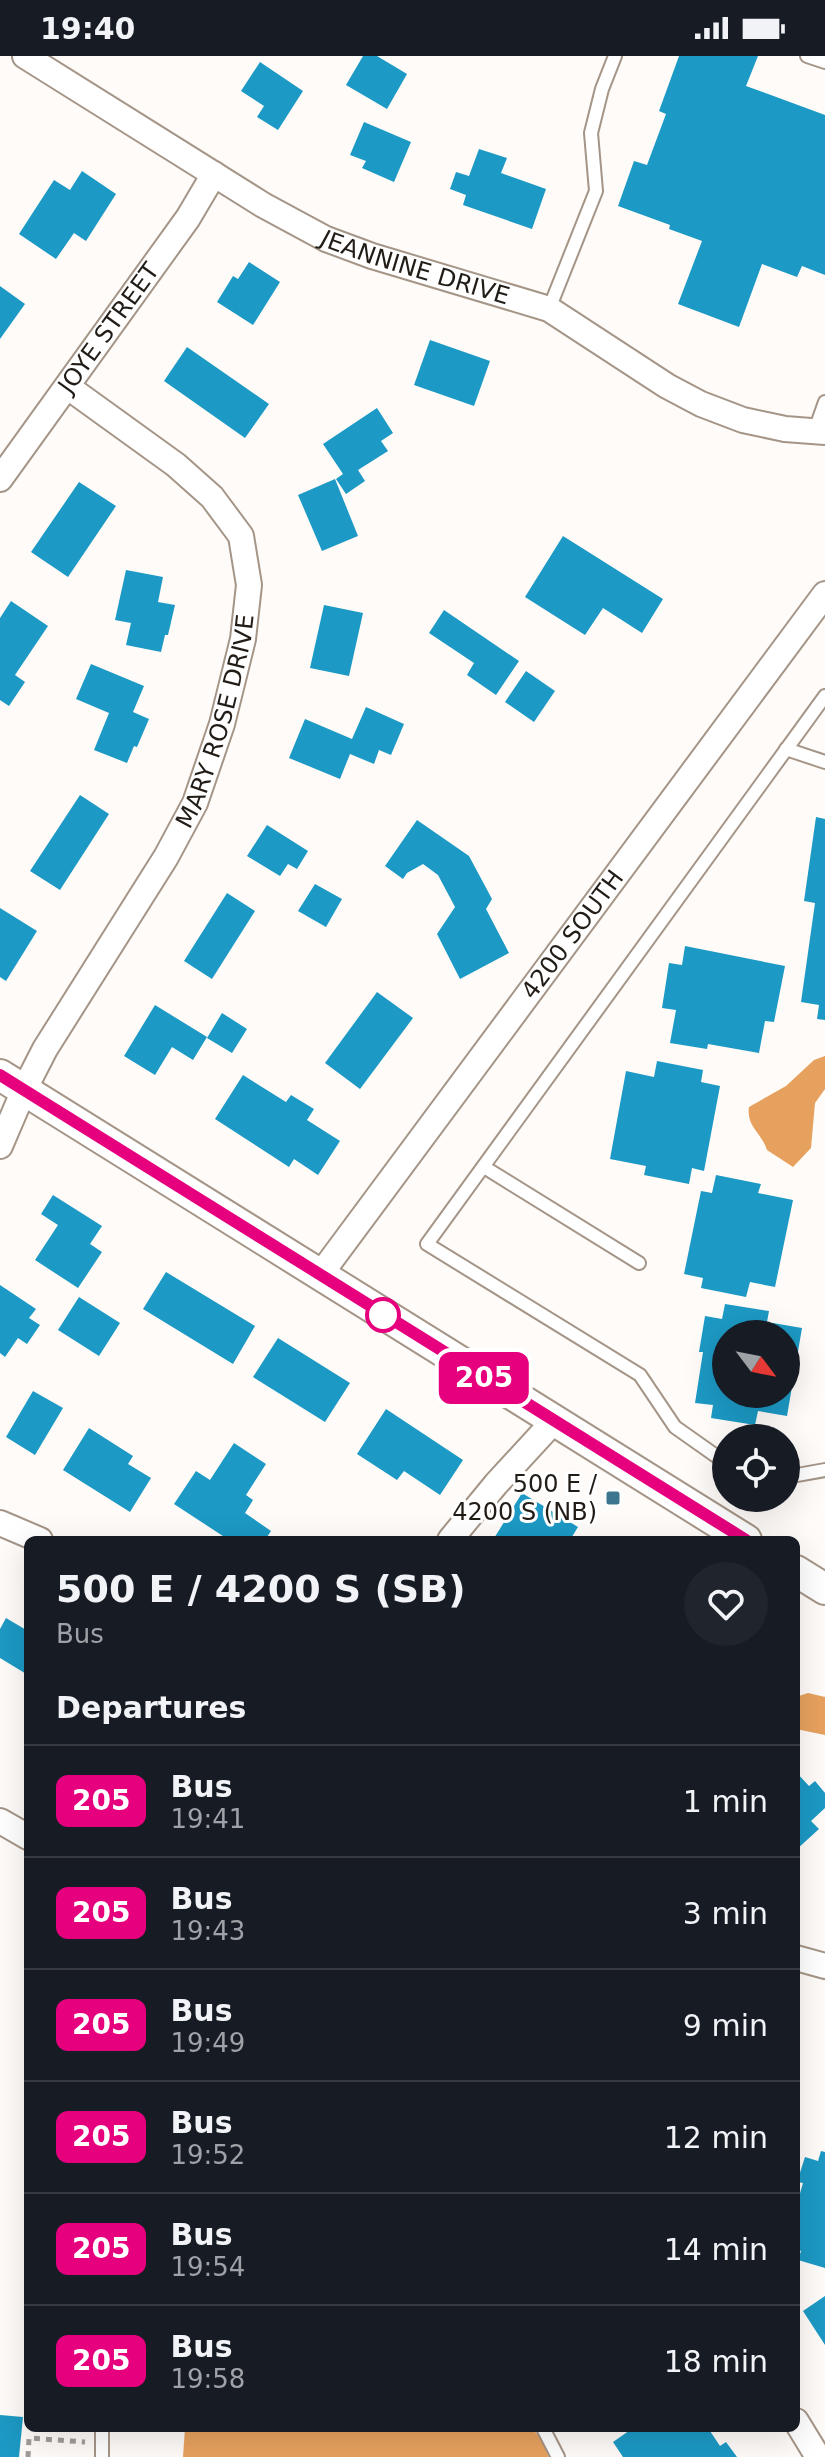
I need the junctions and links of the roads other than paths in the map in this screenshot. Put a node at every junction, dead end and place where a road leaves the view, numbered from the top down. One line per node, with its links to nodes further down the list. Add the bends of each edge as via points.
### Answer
1 (25, 56): 5 (street, JEANNINE DRIVE)
2 (615, 56): 6 (lane, via 591,133 596,191)
3 (807, 56): 4 (lane)
4 (825, 62)
5 (214, 174): 6 (street, JEANNINE DRIVE, via 326,239); 7 (street, JOYE STREET)
6 (549, 309): 9 (street, JEANNINE DRIVE, via 701,404 743,420)
7 (68, 387): 10 (street, JOYE STREET); 15 (street, MARY ROSE DRIVE, via 212,497 241,536 249,585 243,639 222,724 195,803 45,1049)
8 (825, 402): 9 (lane)
9 (820, 432)
10 (0, 479)
11 (825, 594): 19 (street, 4200 SOUTH)
12 (825, 696): 13 (lane)
13 (786, 749): 14 (lane); 17 (lane)
14 (825, 762)
15 (12, 1082): 16 (street, MARY ROSE DRIVE); 19 (street)
16 (0, 1146)
17 (484, 1167): 18 (lane); 21 (lane, via 427,1244 640,1375 675,1427)
18 (639, 1263)
19 (320, 1275): 20 (street)
20 (554, 1421): 26 (street); 27 (street)
21 (712, 1453)
22 (825, 1470): 23 (lane)
23 (800, 1474)
24 (0, 1523): 25 (street)
25 (31, 1536)
26 (453, 1536)
27 (740, 1536)
28 (800, 1573): 29 (street)
29 (825, 1589)
30 (0, 1821): 31 (street)
31 (24, 1835)
32 (800, 1959): 33 (street)
33 (825, 1966)
34 (800, 2428): 39 (street)
35 (102, 2432): 37 (lane)
36 (545, 2432): 38 (lane)
37 (102, 2457)
38 (558, 2457)
39 (818, 2457)

